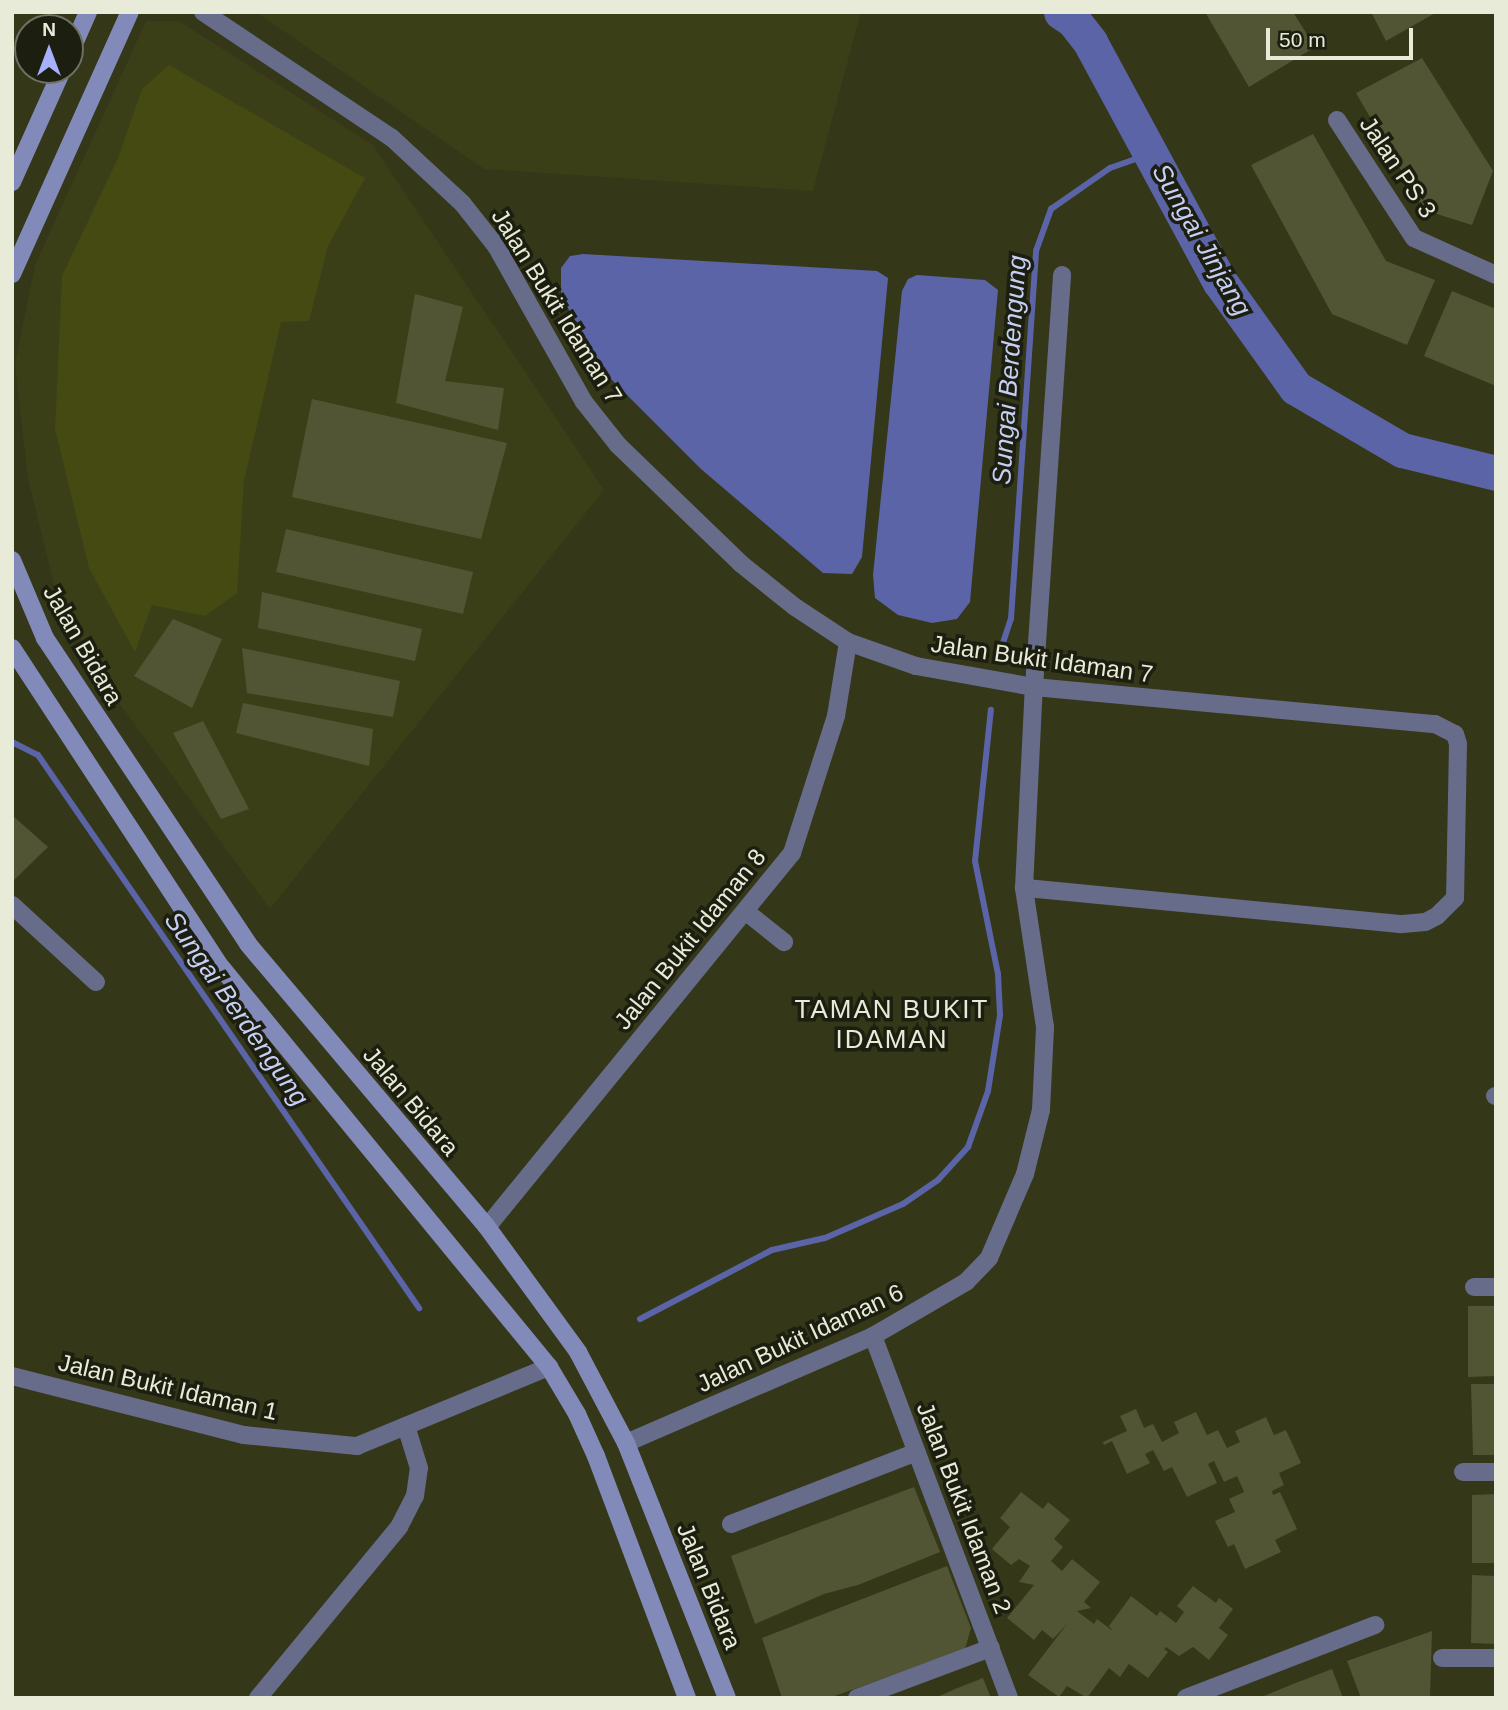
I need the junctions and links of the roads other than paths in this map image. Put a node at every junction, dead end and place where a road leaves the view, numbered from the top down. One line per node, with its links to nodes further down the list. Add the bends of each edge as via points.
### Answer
1 (130, 12): 6 (main road)
2 (204, 12): 10 (street, Jalan Bukit Idaman 7, via 392,138 462,203 496,246 584,402 618,445 740,563)
3 (56, 84): 5 (main road)
4 (1337, 120): 8 (street, Jalan PS 3, via 1414,238)
5 (12, 182)
6 (12, 274)
7 (1062, 275): 12 (street, Jalan Bukit Idaman 6)
8 (1496, 275)
9 (12, 560): 18 (main road, Jalan Bidara, via 46,638 247,944)
10 (848, 642): 12 (street, Jalan Bukit Idaman 7, via 916,666); 15 (street, Jalan Bukit Idaman 8, via 836,716 792,853)
11 (12, 648): 22 (main road, via 221,967)
12 (1034, 687): 13 (street, Jalan Bukit Idaman 6); 13 (street, Jalan Bukit Idaman 7, via 1435,724 1446,729 1455,734 1460,754 1455,898 1425,922 1400,924)
13 (1024, 888): 21 (street, Jalan Bukit Idaman 6, via 1045,1027 1041,1110 1026,1174 989,1258 966,1282)
14 (12, 905): 17 (street)
15 (745, 911): 16 (street); 18 (street, Jalan Bukit Idaman 8)
16 (784, 942)
17 (96, 982)
18 (487, 1227): 25 (main road, Jalan Bidara, via 578,1352)
19 (1474, 1287): 20 (street)
20 (1496, 1287)
21 (873, 1336): 25 (street, Jalan Bukit Idaman 6); 26 (street, Jalan Bukit Idaman 2)
22 (549, 1367): 24 (street, Jalan Bukit Idaman 1); 35 (main road, via 596,1456)
23 (12, 1376): 24 (street, Jalan Bukit Idaman 1, via 244,1435 357,1446)
24 (406, 1426): 34 (street, via 419,1468 415,1496 399,1527)
25 (626, 1443): 36 (main road, Jalan Bidara)
26 (917, 1452): 29 (street); 31 (street, Jalan Bukit Idaman 2)
27 (1464, 1472): 28 (street)
28 (1496, 1472)
29 (731, 1524)
30 (1376, 1625): 39 (street)
31 (991, 1648): 37 (street); 38 (street, Jalan Bukit Idaman 2)
32 (1442, 1658): 33 (street)
33 (1496, 1658)
34 (258, 1698)
35 (687, 1698)
36 (727, 1698)
37 (857, 1698)
38 (1009, 1698)
39 (1186, 1698)

